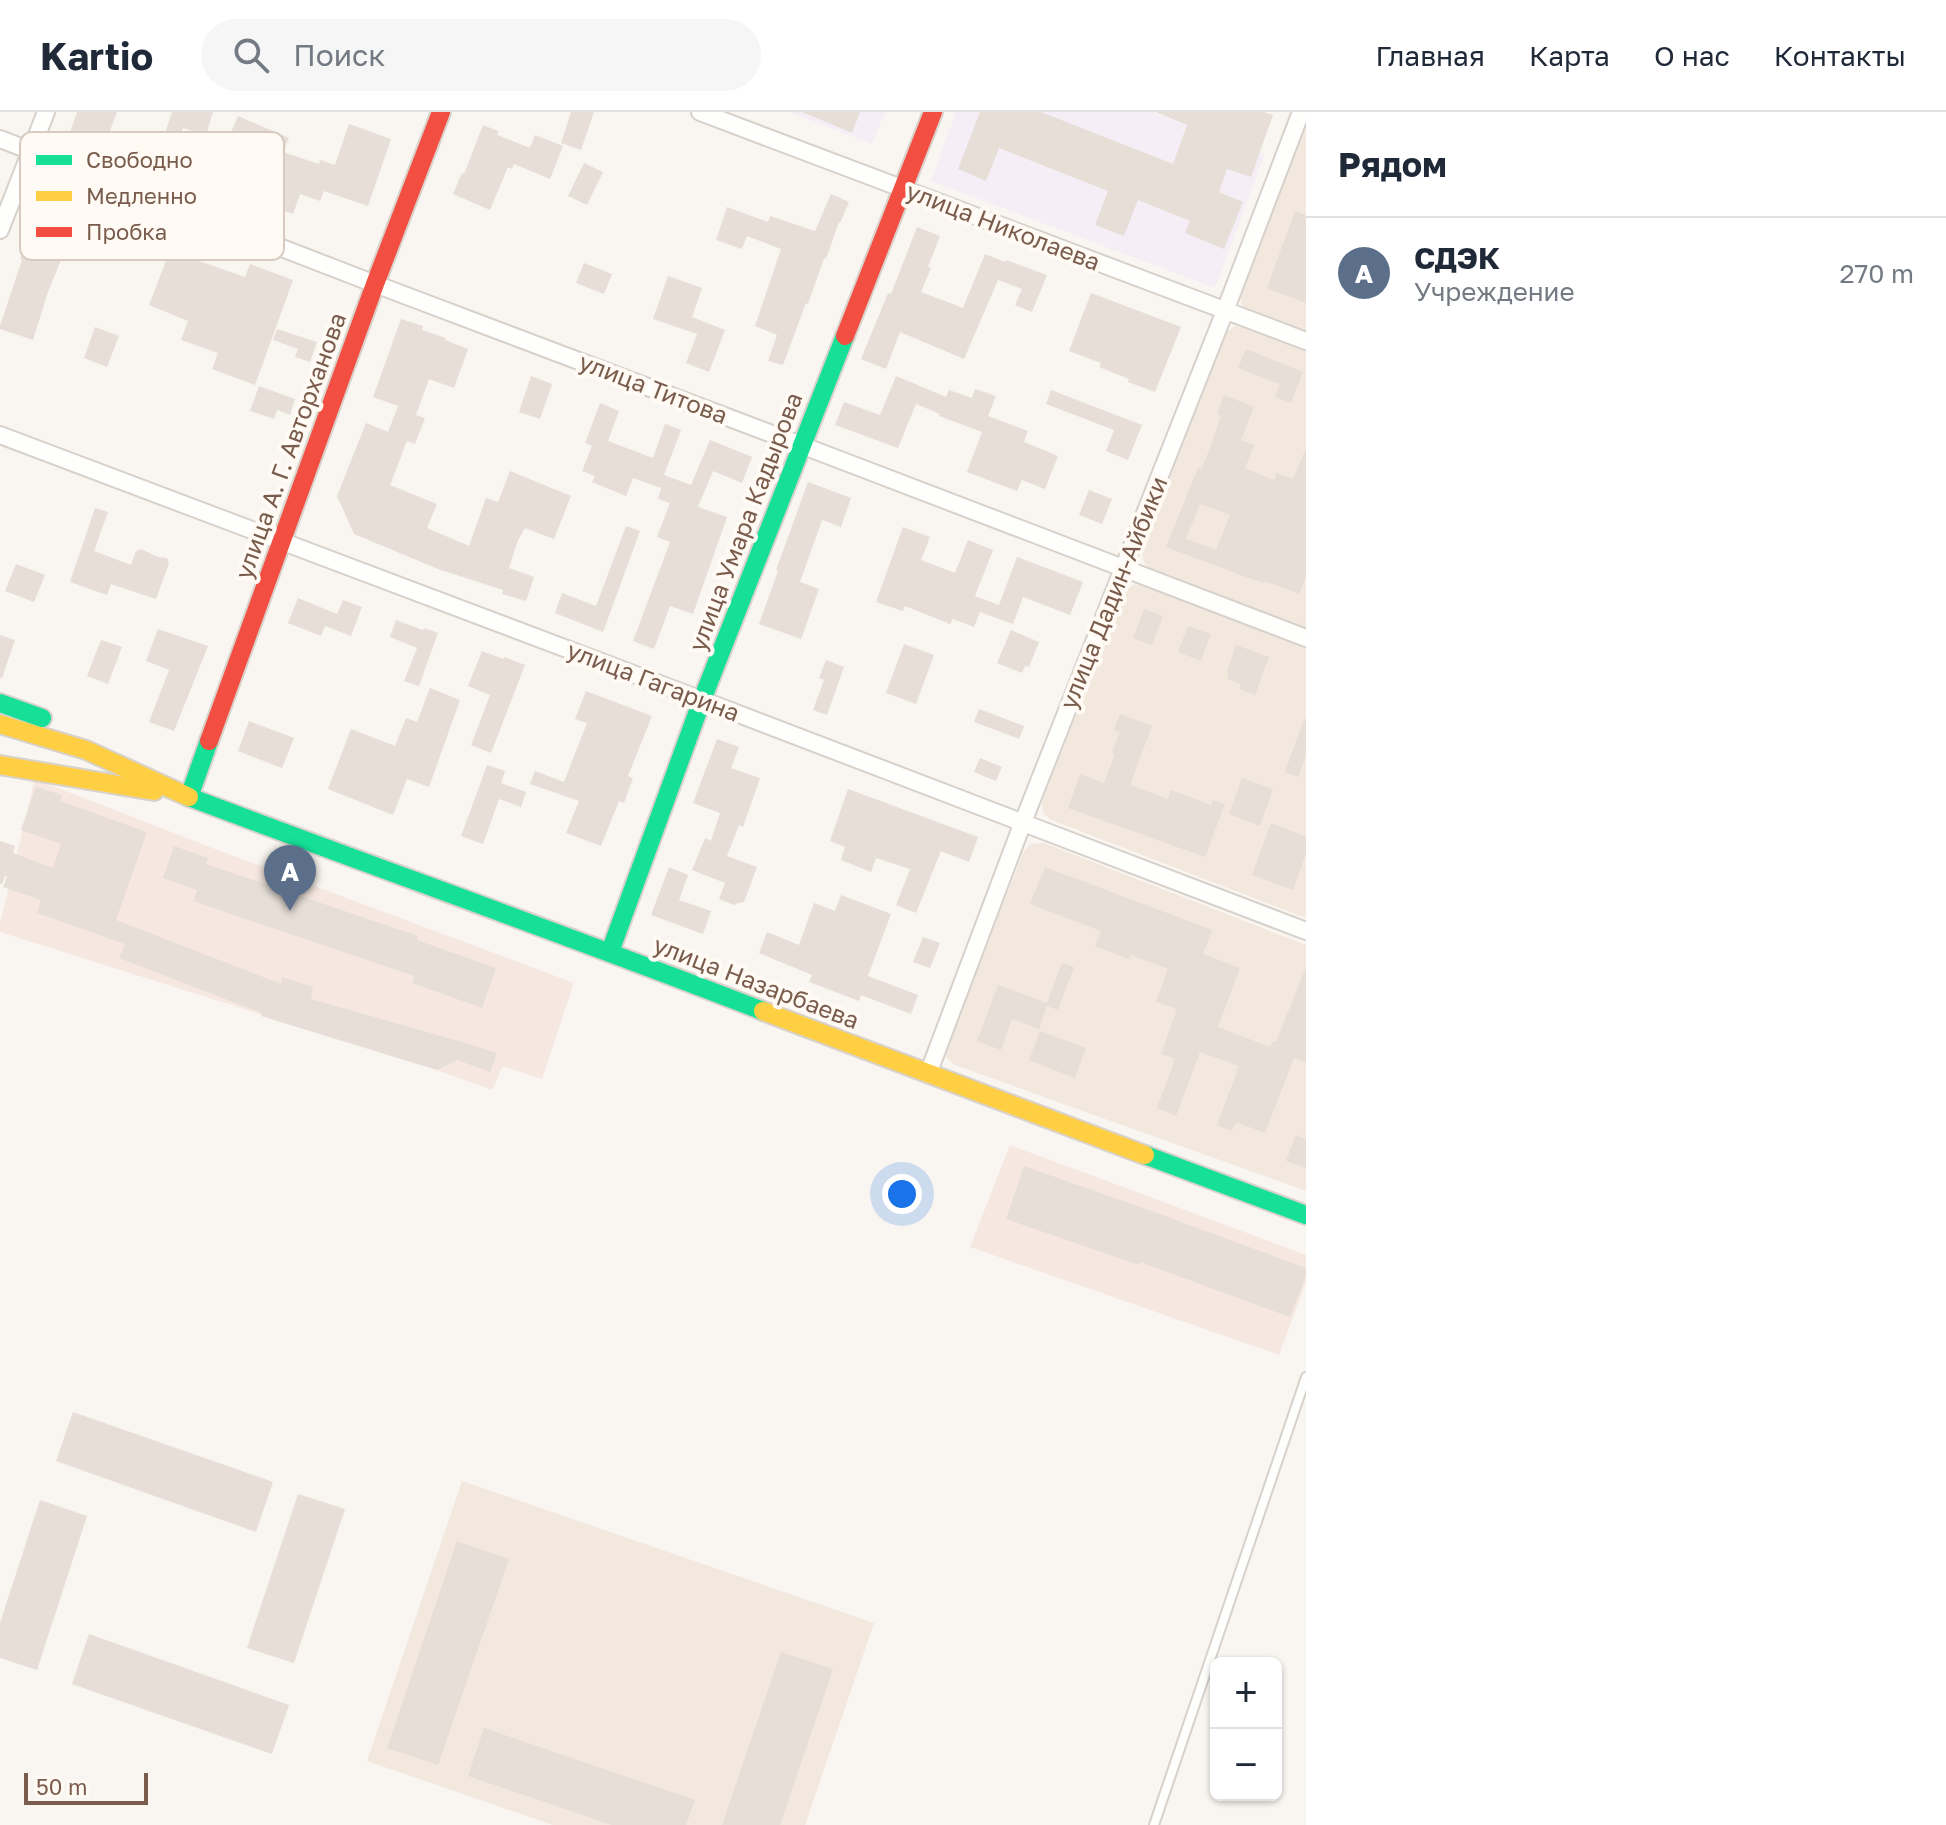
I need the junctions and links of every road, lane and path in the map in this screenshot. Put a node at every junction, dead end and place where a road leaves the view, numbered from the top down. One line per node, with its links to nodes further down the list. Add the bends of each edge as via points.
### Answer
1 (46, 112): 6 (street)
2 (441, 112): 13 (main road, улица А. Г. Авторханова)
3 (700, 112): 10 (street, улица Николаева)
4 (933, 112): 10 (main road, улица Умара Кадырова)
5 (1301, 112): 14 (street, улица Дадин-Айбики)
6 (38, 132)
7 (0, 139): 8 (street, улица Титова)
8 (20, 147)
9 (20, 179): 11 (street)
10 (902, 190): 14 (street, улица Николаева); 17 (main road, улица Умара Кадырова)
11 (0, 230)
12 (284, 249): 13 (street, улица Титова)
13 (375, 284): 17 (street, улица Титова); 18 (main road, улица А. Г. Авторханова)
14 (1225, 311): 15 (street, улица Николаева); 19 (street, улица Дадин-Айбики)
15 (1306, 341)
16 (0, 436): 18 (street, улица Гагарина)
17 (801, 445): 19 (street, улица Титова); 21 (main road, улица Умара Кадырова)
18 (282, 543): 21 (street, улица Гагарина); 26 (main road, улица А. Г. Авторханова)
19 (1124, 569): 20 (street, улица Титова); 27 (street, улица Дадин-Айбики)
20 (1306, 638)
21 (702, 700): 27 (street, улица Гагарина); 29 (main road, улица Умара Кадырова)
22 (0, 703): 25 (main road, via 46,720)
23 (0, 724): 25 (main road, улица Назарбаева)
24 (0, 765): 26 (main road, улица Назарбаева)
25 (120, 766): 26 (main road, улица Назарбаева)
26 (189, 797): 29 (main road, улица Назарбаева)
27 (1023, 822): 28 (street, улица Гагарина); 30 (street, улица Дадин-Айбики)
28 (1306, 931)
29 (610, 952): 30 (main road, улица Назарбаева)
30 (928, 1074): 31 (main road, улица Назарбаева)
31 (1306, 1215)
32 (1306, 1377): 33 (lane)
33 (1154, 1825)

